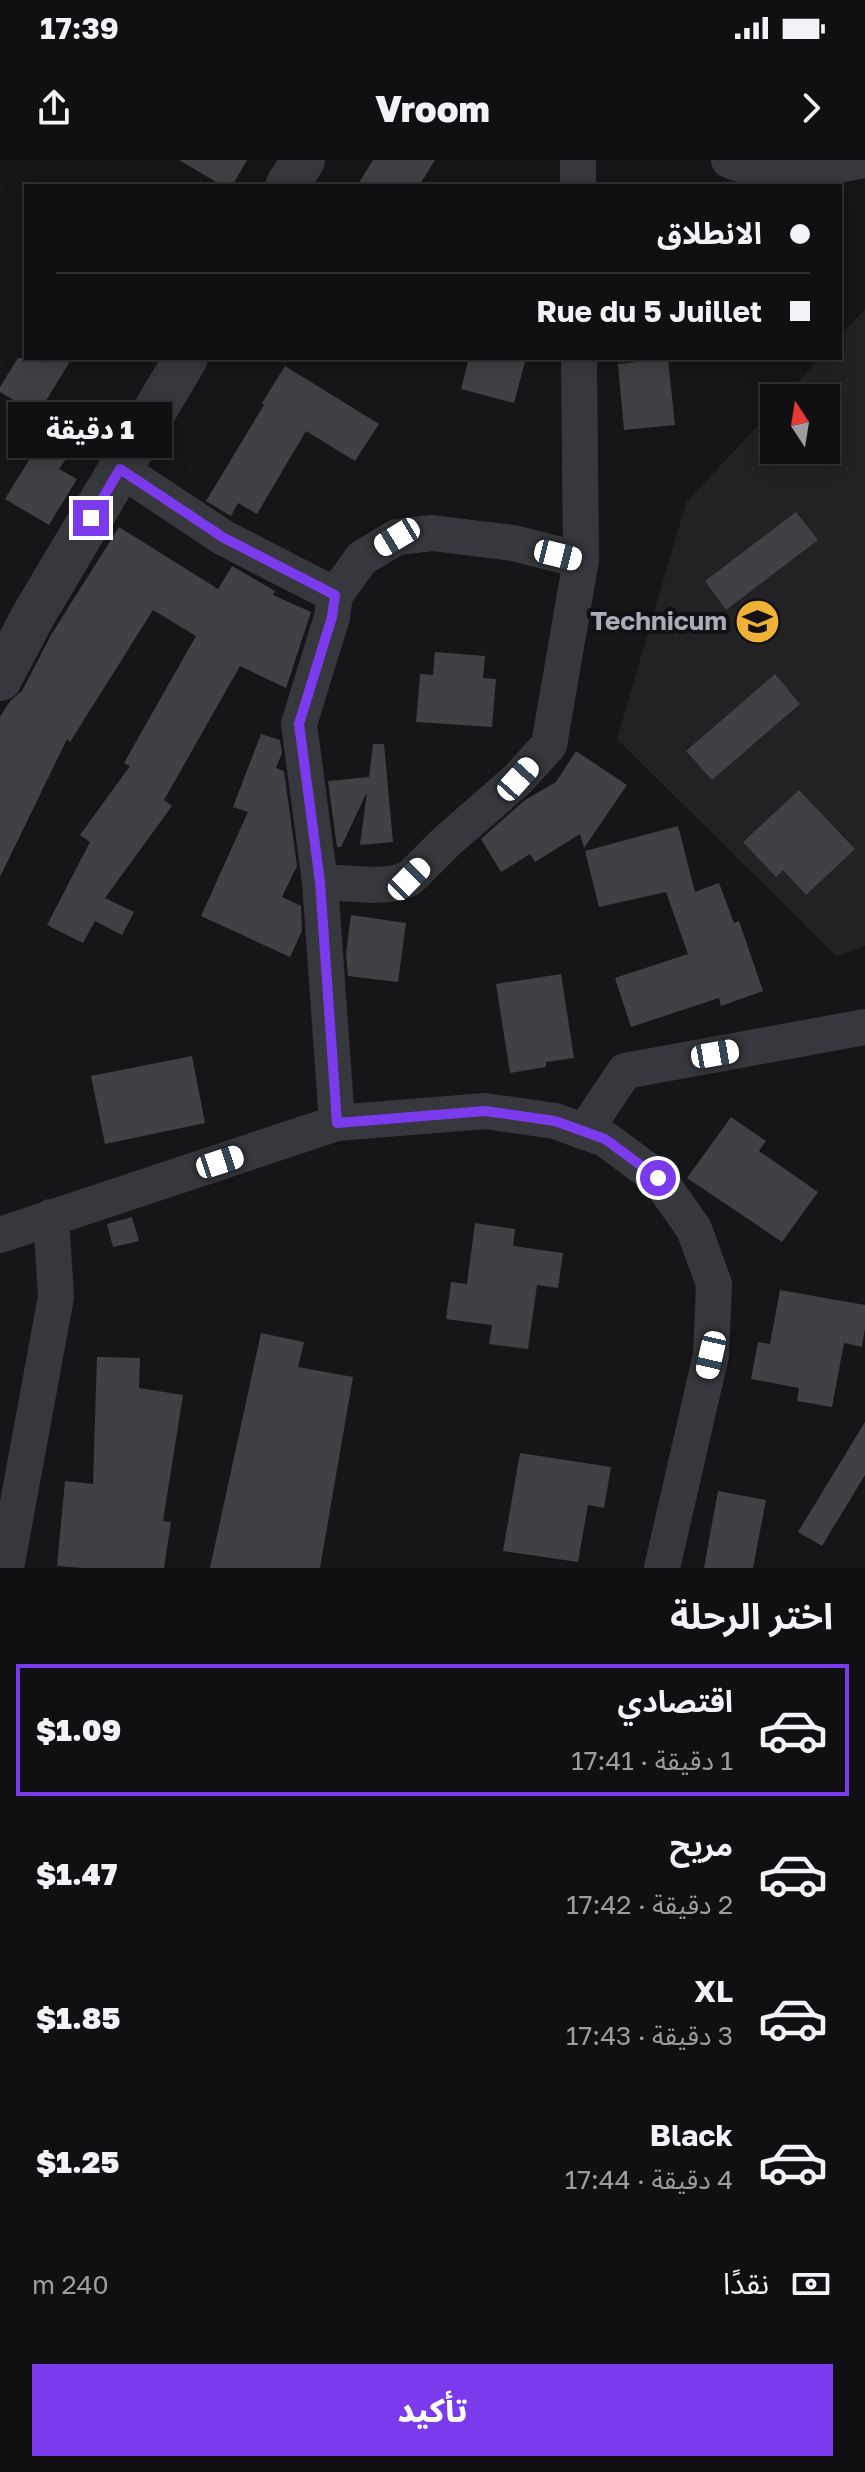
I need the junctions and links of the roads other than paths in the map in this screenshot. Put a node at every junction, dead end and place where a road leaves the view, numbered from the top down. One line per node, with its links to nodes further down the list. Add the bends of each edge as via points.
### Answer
1 (303, 160): 5 (street)
2 (578, 160): 6 (street)
3 (729, 160): 4 (street, via 742,166 804,171)
4 (865, 160)
5 (288, 184)
6 (578, 184)
7 (185, 360): 9 (street)
8 (579, 360): 10 (street)
9 (120, 469): 11 (street, via 224,538); 12 (street)
10 (581, 560): 11 (street, via 499,541 432,533 397,537 362,558); 13 (street, via 549,745 409,879 374,885)
11 (335, 595): 13 (street, via 299,724)
12 (0, 679)
13 (320, 882): 15 (street)
14 (865, 1027): 16 (street, via 625,1071)
15 (337, 1123): 16 (street, via 485,1111 555,1121); 17 (street)
16 (584, 1132): 20 (street, via 605,1139 658,1178 694,1229 714,1284 711,1355)
17 (51, 1217): 18 (street); 19 (street, via 56,1297)
18 (0, 1235)
19 (6, 1568)
20 (662, 1568)

